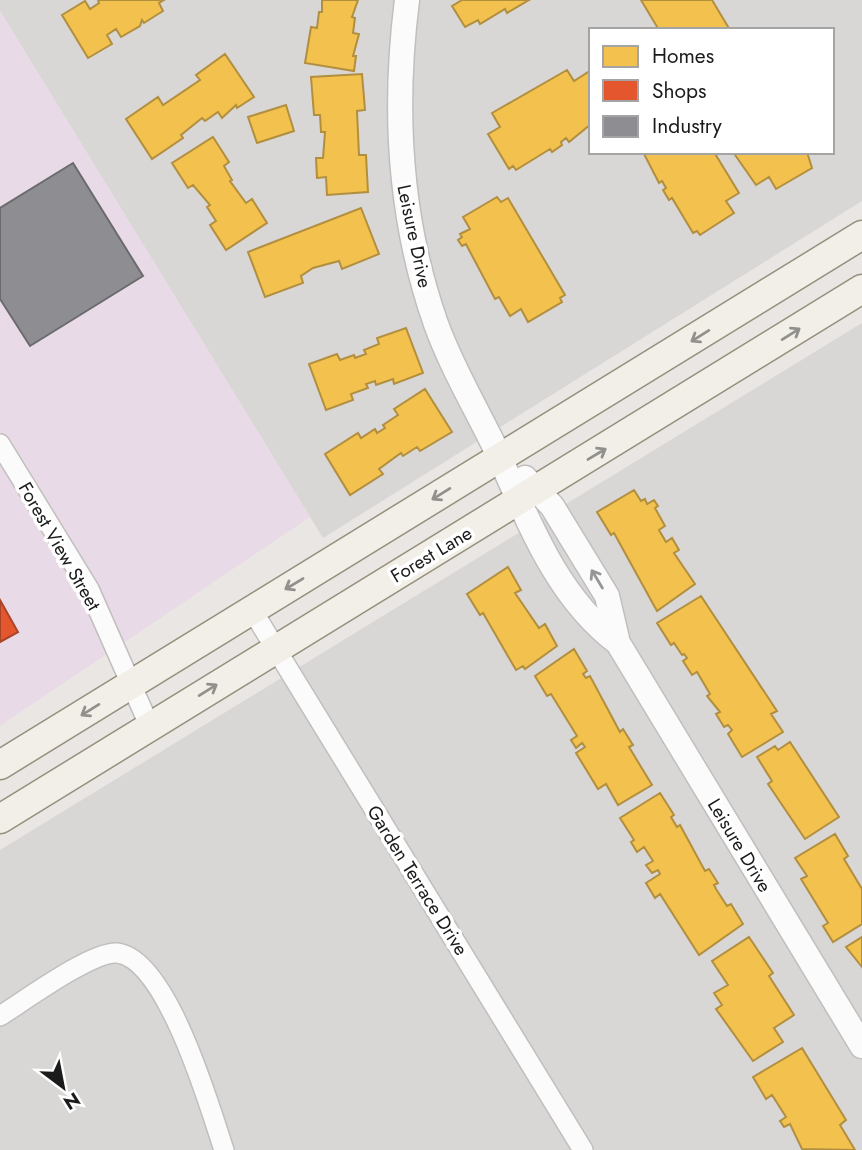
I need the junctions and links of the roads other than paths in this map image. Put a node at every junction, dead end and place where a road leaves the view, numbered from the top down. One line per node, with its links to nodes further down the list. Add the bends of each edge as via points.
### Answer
1 (407, 0): 5 (street, Leisure Drive, via 399,112 412,240 437,326)
2 (862, 235): 5 (main road, one-way to 5)
3 (862, 289): 6 (main road, Forest Lane, one-way to 3)
4 (0, 444): 9 (street, Forest View Street, via 89,589)
5 (499, 458): 6 (street, Leisure Drive); 7 (main road, one-way to 7)
6 (528, 495): 8 (main road, Forest Lane); 14 (street, Leisure Drive, via 607,596 618,643)
7 (252, 610): 8 (street, Garden Terrace Drive); 9 (main road)
8 (275, 648): 10 (main road, Forest Lane, one-way to 8); 16 (street, Garden Terrace Drive)
9 (131, 684): 10 (street, Forest View Street); 11 (main road, one-way to 11)
10 (150, 727): 12 (main road, Forest Lane)
11 (0, 765)
12 (0, 820)
13 (0, 1016): 15 (street, via 95,957 118,953 138,962 180,1026)
14 (862, 1046)
15 (224, 1150)
16 (583, 1150)

